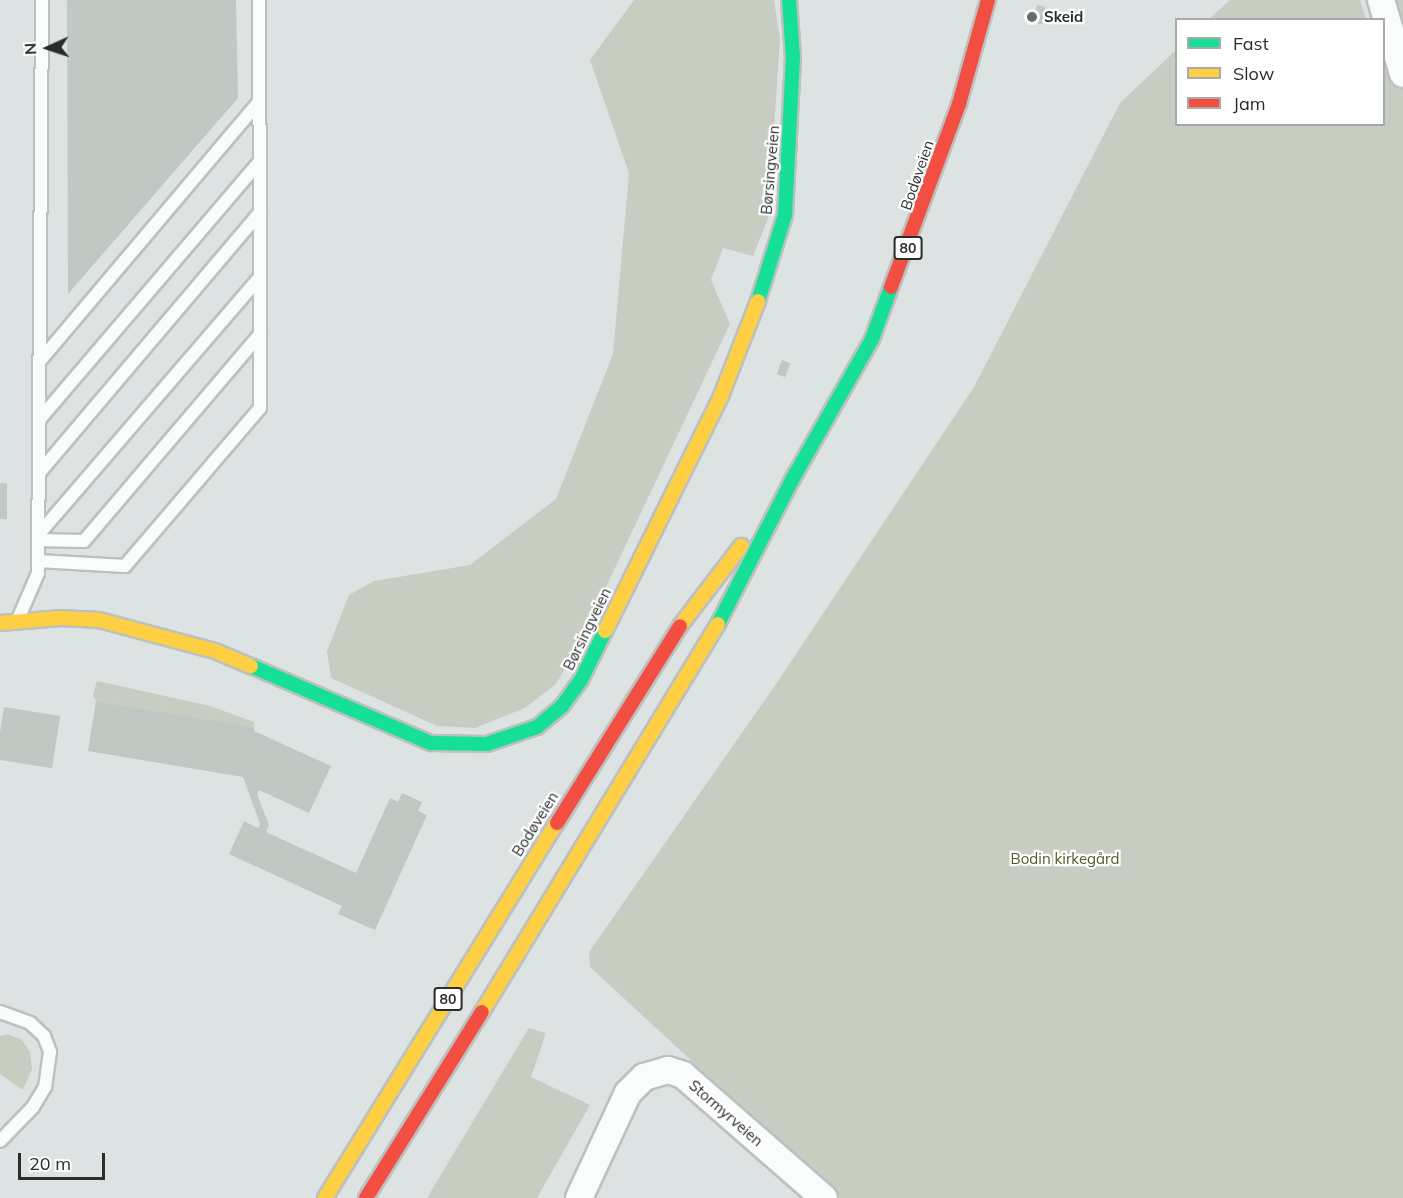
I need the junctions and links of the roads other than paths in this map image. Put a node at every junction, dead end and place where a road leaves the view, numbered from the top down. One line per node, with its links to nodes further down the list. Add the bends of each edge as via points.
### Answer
1 (42, 0): 12 (lane)
2 (259, 0): 7 (lane)
3 (789, 0): 18 (main road, Børsingveien, via 793,58 785,215 770,273 721,396 581,680 562,706 537,728 488,744 431,743 214,651 99,620)
4 (988, 0): 15 (main road, Bodøveien / 80, via 952,126 872,339)
5 (1380, 0): 6 (street)
6 (1403, 74)
7 (259, 102): 8 (lane); 12 (lane)
8 (260, 162): 9 (lane); 13 (lane)
9 (260, 212): 10 (lane); 14 (lane)
10 (260, 277): 11 (lane); 16 (lane)
11 (260, 334): 16 (lane, via 84,541); 17 (lane, via 260,408 125,566)
12 (39, 362): 13 (lane)
13 (39, 420): 14 (lane)
14 (39, 473): 16 (lane)
15 (792, 480): 22 (main road, Bodøveien / 80, via 669,641); 23 (main road, Bodøveien / 80, via 701,658)
16 (38, 538): 17 (lane)
17 (38, 561): 18 (lane, via 38,573)
18 (18, 621): 19 (main road, Børsingveien)
19 (0, 623)
20 (0, 1012): 21 (lane, via 30,1023 44,1036 50,1052 45,1088 33,1107)
21 (0, 1141)
22 (325, 1198)
23 (366, 1198)
24 (579, 1198): 25 (street, Stormyrveien, via 628,1093 644,1077 668,1070 683,1075)
25 (824, 1198)

